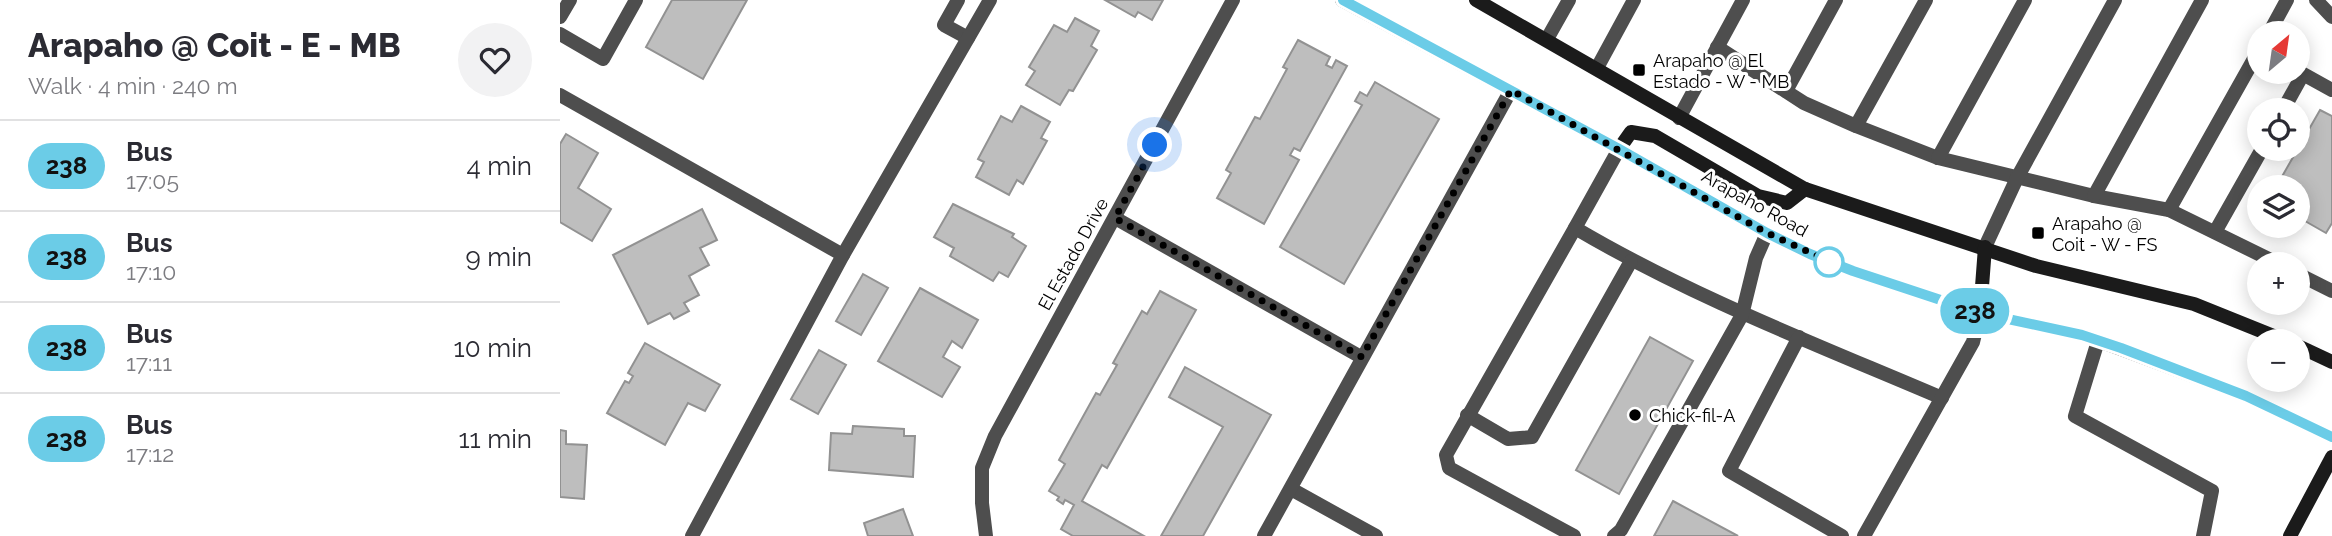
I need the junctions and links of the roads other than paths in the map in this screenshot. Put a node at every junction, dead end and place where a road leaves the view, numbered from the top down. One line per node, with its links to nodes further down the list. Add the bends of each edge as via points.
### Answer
1 (570, 0): 18 (street)
2 (636, 0): 21 (street, via 603,58)
3 (958, 0): 22 (street, via 944,24)
4 (990, 0): 22 (street)
5 (1233, 0): 41 (street, El Estado Drive)
6 (1342, 0): 27 (main road, Arapaho Road)
7 (1476, 0): 23 (main road, Arapaho Road)
8 (1569, 0): 23 (street)
9 (1634, 0): 25 (street)
10 (1743, 0): 24 (street)
11 (1836, 0): 29 (street)
12 (1926, 0): 33 (street)
13 (2025, 0): 35 (street)
14 (2115, 0): 37 (street)
15 (2202, 0): 39 (street)
16 (2287, 0): 20 (street)
17 (2316, 0): 19 (street)
18 (560, 17)
19 (2332, 17)
20 (2276, 21)
21 (560, 34)
22 (968, 38): 47 (street)
23 (1547, 39): 25 (main road, Arapaho Road)
24 (1717, 47): 29 (street); 32 (street)
25 (1597, 68): 32 (main road, Arapaho Road)
26 (2247, 71): 40 (street)
27 (1511, 90): 34 (main road, Arapaho Road); 57 (street)
28 (2332, 90): 31 (street, via 2304,74)
29 (1786, 91): 33 (street)
30 (560, 95): 47 (street)
31 (2290, 98)
32 (1679, 118): 38 (main road, Arapaho Road)
33 (1856, 126): 35 (street)
34 (1619, 149): 38 (main road, via 1631,132 1643,133 1758,196 1787,202); 42 (street); 44 (main road, Arapaho Road)
35 (1938, 158): 37 (street)
36 (2255, 161): 43 (street)
37 (2017, 178): 39 (street); 45 (street)
38 (1805, 189): 45 (main road, Arapaho Road)
39 (2094, 196): 40 (street)
40 (2169, 210): 43 (street)
41 (1115, 218): 57 (street); 65 (street, El Estado Drive, via 995,436 982,468)
42 (1575, 228): 48 (street); 60 (street)
43 (2215, 232): 46 (street)
44 (1767, 233): 51 (main road, Arapaho Road, via 1853,271); 52 (street)
45 (1985, 247): 51 (main road); 53 (main road, Arapaho Road, via 2036,266 2194,304)
46 (2255, 252)
47 (843, 255): 64 (street)
48 (1631, 261): 52 (street); 60 (street, via 1532,437 1508,439)
49 (2310, 280): 50 (street)
50 (2332, 291)
51 (1980, 313): 55 (main road, Arapaho Road); 59 (street, via 1973,342)
52 (1742, 314): 54 (street); 69 (street)
53 (2257, 329)
54 (1800, 337): 59 (street); 70 (street, via 1729,471)
55 (2098, 341): 61 (main road, Arapaho Road, via 2246,396); 72 (street, via 2075,416 2212,491)
56 (2310, 352): 58 (main road)
57 (1362, 357): 63 (street)
58 (2332, 362)
59 (1942, 398): 71 (street)
60 (1467, 415): 68 (street, via 1446,456 1449,468)
61 (2332, 437)
62 (2332, 457): 73 (main road)
63 (1291, 489): 66 (street); 67 (street)
64 (692, 536)
65 (986, 536)
66 (1264, 536)
67 (1376, 536)
68 (1574, 536)
69 (1614, 536)
70 (1842, 536)
71 (1864, 536)
72 (2203, 536)
73 (2290, 536)

